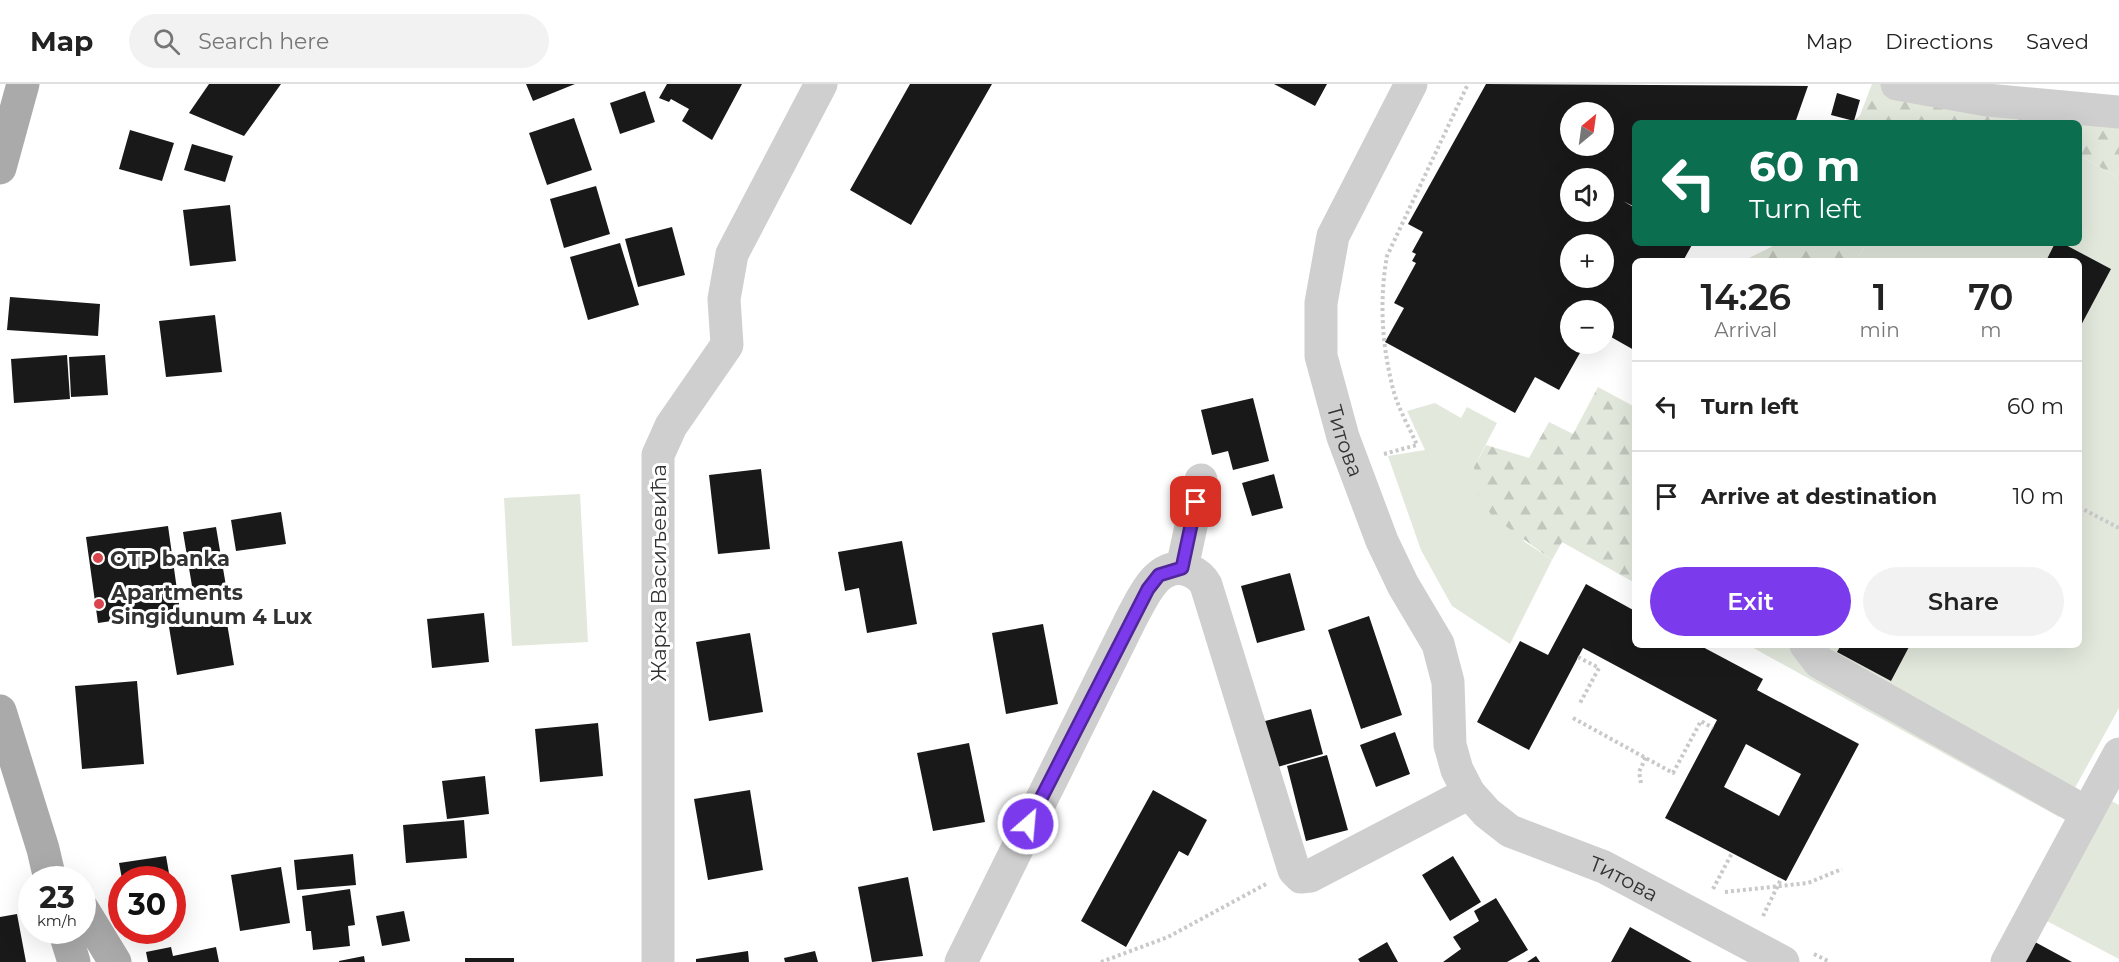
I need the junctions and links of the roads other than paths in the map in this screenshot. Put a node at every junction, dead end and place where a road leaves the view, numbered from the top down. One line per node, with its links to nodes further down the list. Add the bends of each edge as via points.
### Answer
1 (22, 84): 7 (main road)
2 (821, 84): 20 (street, Жарка Васиљевића, via 732,254 724,299 727,345 671,426 658,455)
3 (1410, 84): 13 (street, Титова, via 1333,236 1322,303 1321,356 1344,437 1382,541 1438,644 1448,682 1450,745)
4 (1897, 84): 5 (street)
5 (1988, 92): 6 (street)
6 (2119, 112)
7 (0, 168)
8 (1201, 480): 9 (street)
9 (1194, 577): 13 (street, via 1294,870 1301,878); 21 (street, via 1159,575 1132,617)
10 (1808, 648): 14 (street, via 1819,662)
11 (0, 711): 15 (main road)
12 (2116, 767): 14 (street)
13 (1469, 793): 22 (street, Титова, via 1510,831 1604,867)
14 (2086, 813): 23 (street)
15 (47, 864)
16 (96, 931): 19 (main road)
17 (68, 944): 18 (main road)
18 (74, 962)
19 (115, 962)
20 (658, 962)
21 (961, 962)
22 (1783, 962)
23 (2007, 962)

